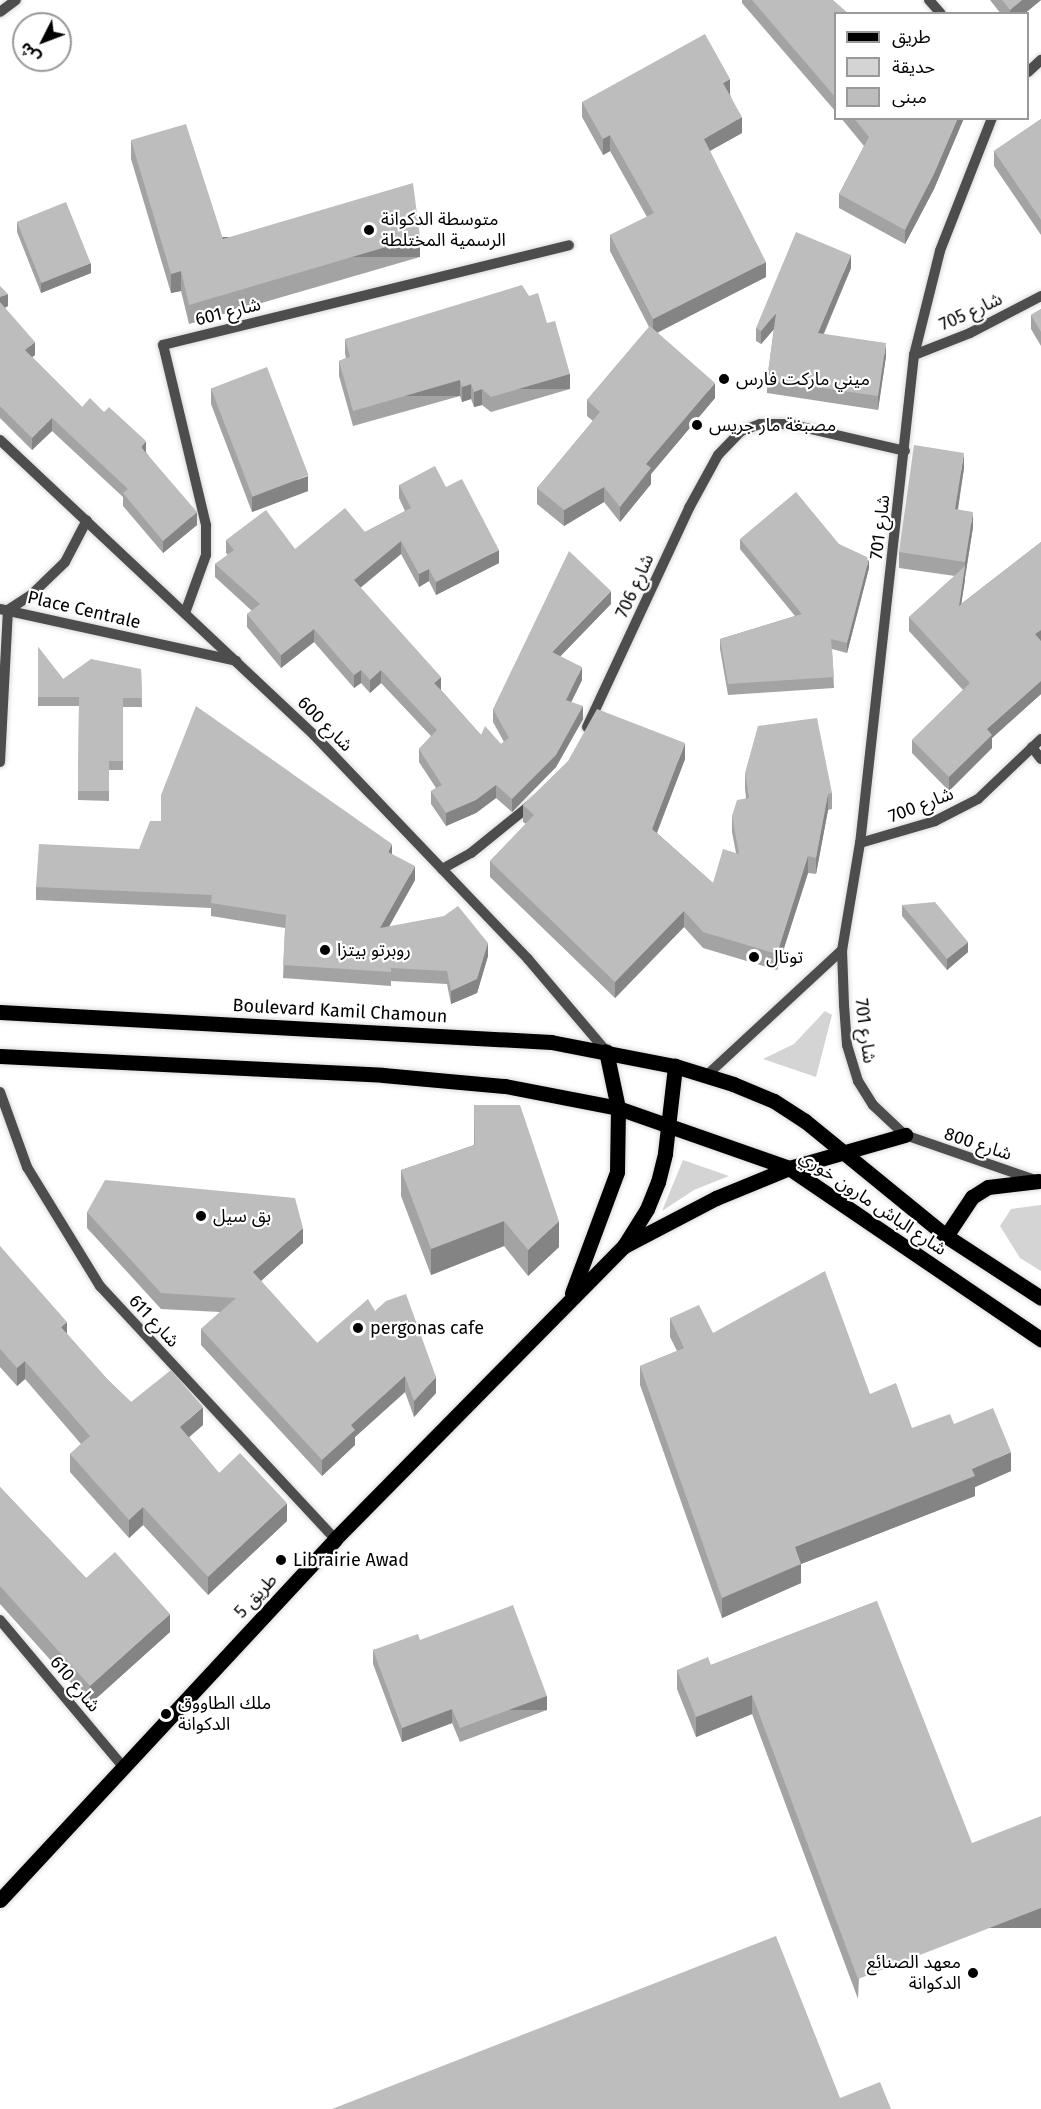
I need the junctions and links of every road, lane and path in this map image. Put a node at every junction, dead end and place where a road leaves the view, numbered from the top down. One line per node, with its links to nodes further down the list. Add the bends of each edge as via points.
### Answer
1 (16, 0): 3 (street)
2 (930, 0): 4 (street)
3 (0, 12)
4 (939, 12)
5 (1041, 60): 6 (street)
6 (1029, 71)
7 (991, 120): 10 (street, شارع 701, via 940,251)
8 (569, 245): 15 (street, شارع 601, via 163,345 206,525 206,555)
9 (1041, 296): 10 (street, شارع 705, via 970,333)
10 (914, 355): 12 (street, شارع 701)
11 (0, 440): 13 (street, شارع 600)
12 (905, 451): 17 (street, شارع 706, via 789,424 760,424 741,431 718,455 689,508); 23 (street, شارع 701)
13 (87, 520): 14 (street, Place Centrale, via 65,562 31,595); 15 (street, شارع 600)
14 (4, 609): 16 (street, Place Centrale); 21 (street)
15 (184, 612): 16 (street, شارع 600)
16 (236, 661): 24 (street, شارع 600, via 314,735)
17 (581, 737)
18 (1041, 739): 19 (street, شارع 700)
19 (1032, 747): 20 (street); 23 (street, شارع 700, via 978,799 935,820)
20 (1041, 759)
21 (0, 762)
22 (543, 793): 24 (street, via 509,825)
23 (860, 843): 25 (street, شارع 701)
24 (442, 869): 27 (street, شارع 600, via 528,959)
25 (842, 950): 30 (street); 34 (street, شارع 701, via 851,1064 865,1095)
26 (0, 1012): 27 (main road, Boulevard Kamil Chamoun, via 551,1042)
27 (606, 1051): 29 (main road, Boulevard Kamil Chamoun); 32 (main road)
28 (0, 1056): 32 (main road, via 383,1075 505,1086)
29 (675, 1066): 30 (main road, Boulevard Kamil Chamoun); 33 (main road)
30 (707, 1076): 35 (main road, Boulevard Kamil Chamoun, via 774,1101)
31 (0, 1092): 43 (street, شارع 611, via 27,1167 100,1287)
32 (618, 1108): 33 (main road); 40 (main road, via 620,1138 615,1180)
33 (669, 1129): 36 (main road, شارع الباش مارون خوري); 39 (main road, via 658,1182)
34 (905, 1135): 35 (main road); 37 (street, 800 شارع)
35 (845, 1154): 36 (main road); 38 (main road, Boulevard Kamil Chamoun)
36 (789, 1168): 39 (main road, via 716,1198); 42 (main road, شارع الباش مارون خوري)
37 (1040, 1181): 38 (main road, via 1004,1183 980,1192 972,1197)
38 (946, 1236): 41 (main road, Boulevard Kamil Chamoun)
39 (624, 1246): 40 (main road, طريق 5)
40 (570, 1298): 43 (main road, طريق 5)
41 (1041, 1298)
42 (1041, 1339)
43 (335, 1539): 45 (main road, طريق 5)
44 (0, 1620): 45 (street, شارع 610)
45 (124, 1768): 46 (main road, طريق 5)
46 (0, 1900)

